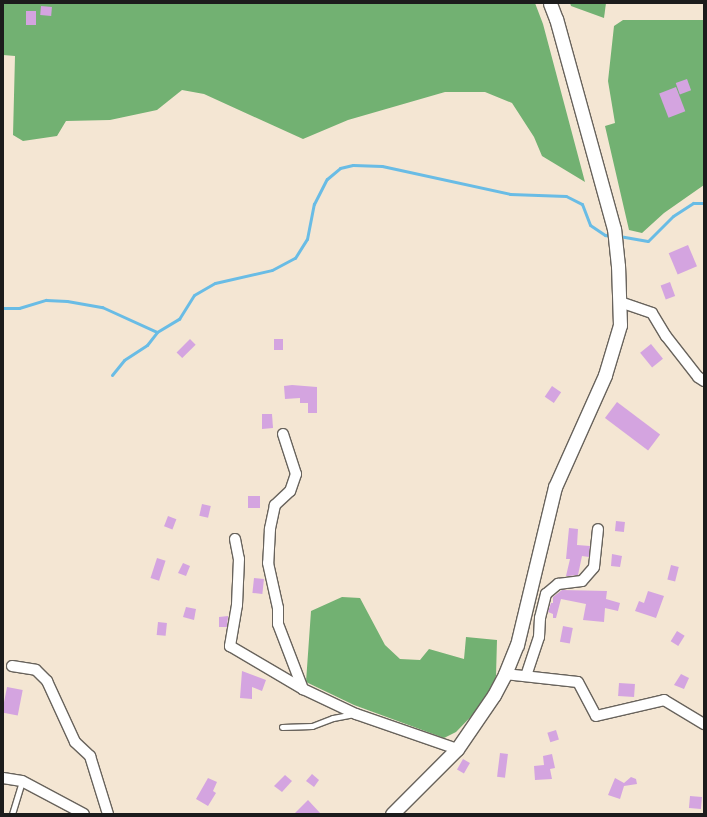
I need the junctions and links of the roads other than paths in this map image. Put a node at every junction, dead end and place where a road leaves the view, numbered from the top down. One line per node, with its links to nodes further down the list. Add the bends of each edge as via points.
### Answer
1 (550, 3): 2 (street, via 614,229)
2 (620, 302): 3 (street, via 652,313 659,326); 9 (street, via 620,325 612,355 555,487 517,645)
3 (701, 379): 4 (street)
4 (704, 388)
5 (283, 434): 11 (street, via 296,474 290,491 275,505 270,529 268,563 278,608 278,625)
6 (598, 530): 10 (street, via 594,567 582,581 558,584 546,594 539,637)
7 (235, 539): 11 (street, via 239,559 237,605 230,646)
8 (12, 666): 20 (street, via 36,670 47,682 75,742 90,756)
9 (505, 674): 10 (street); 15 (street, via 494,695)
10 (526, 676): 13 (street, via 578,682 596,716 664,700)
11 (303, 688): 12 (street)
12 (356, 714): 14 (lane, via 333,718 312,726); 15 (street)
13 (704, 724)
14 (282, 727)
15 (457, 749): 21 (street)
16 (3, 778): 17 (street)
17 (22, 781): 18 (lane); 19 (street)
18 (12, 814)
19 (84, 814)
20 (108, 814)
21 (392, 814)

